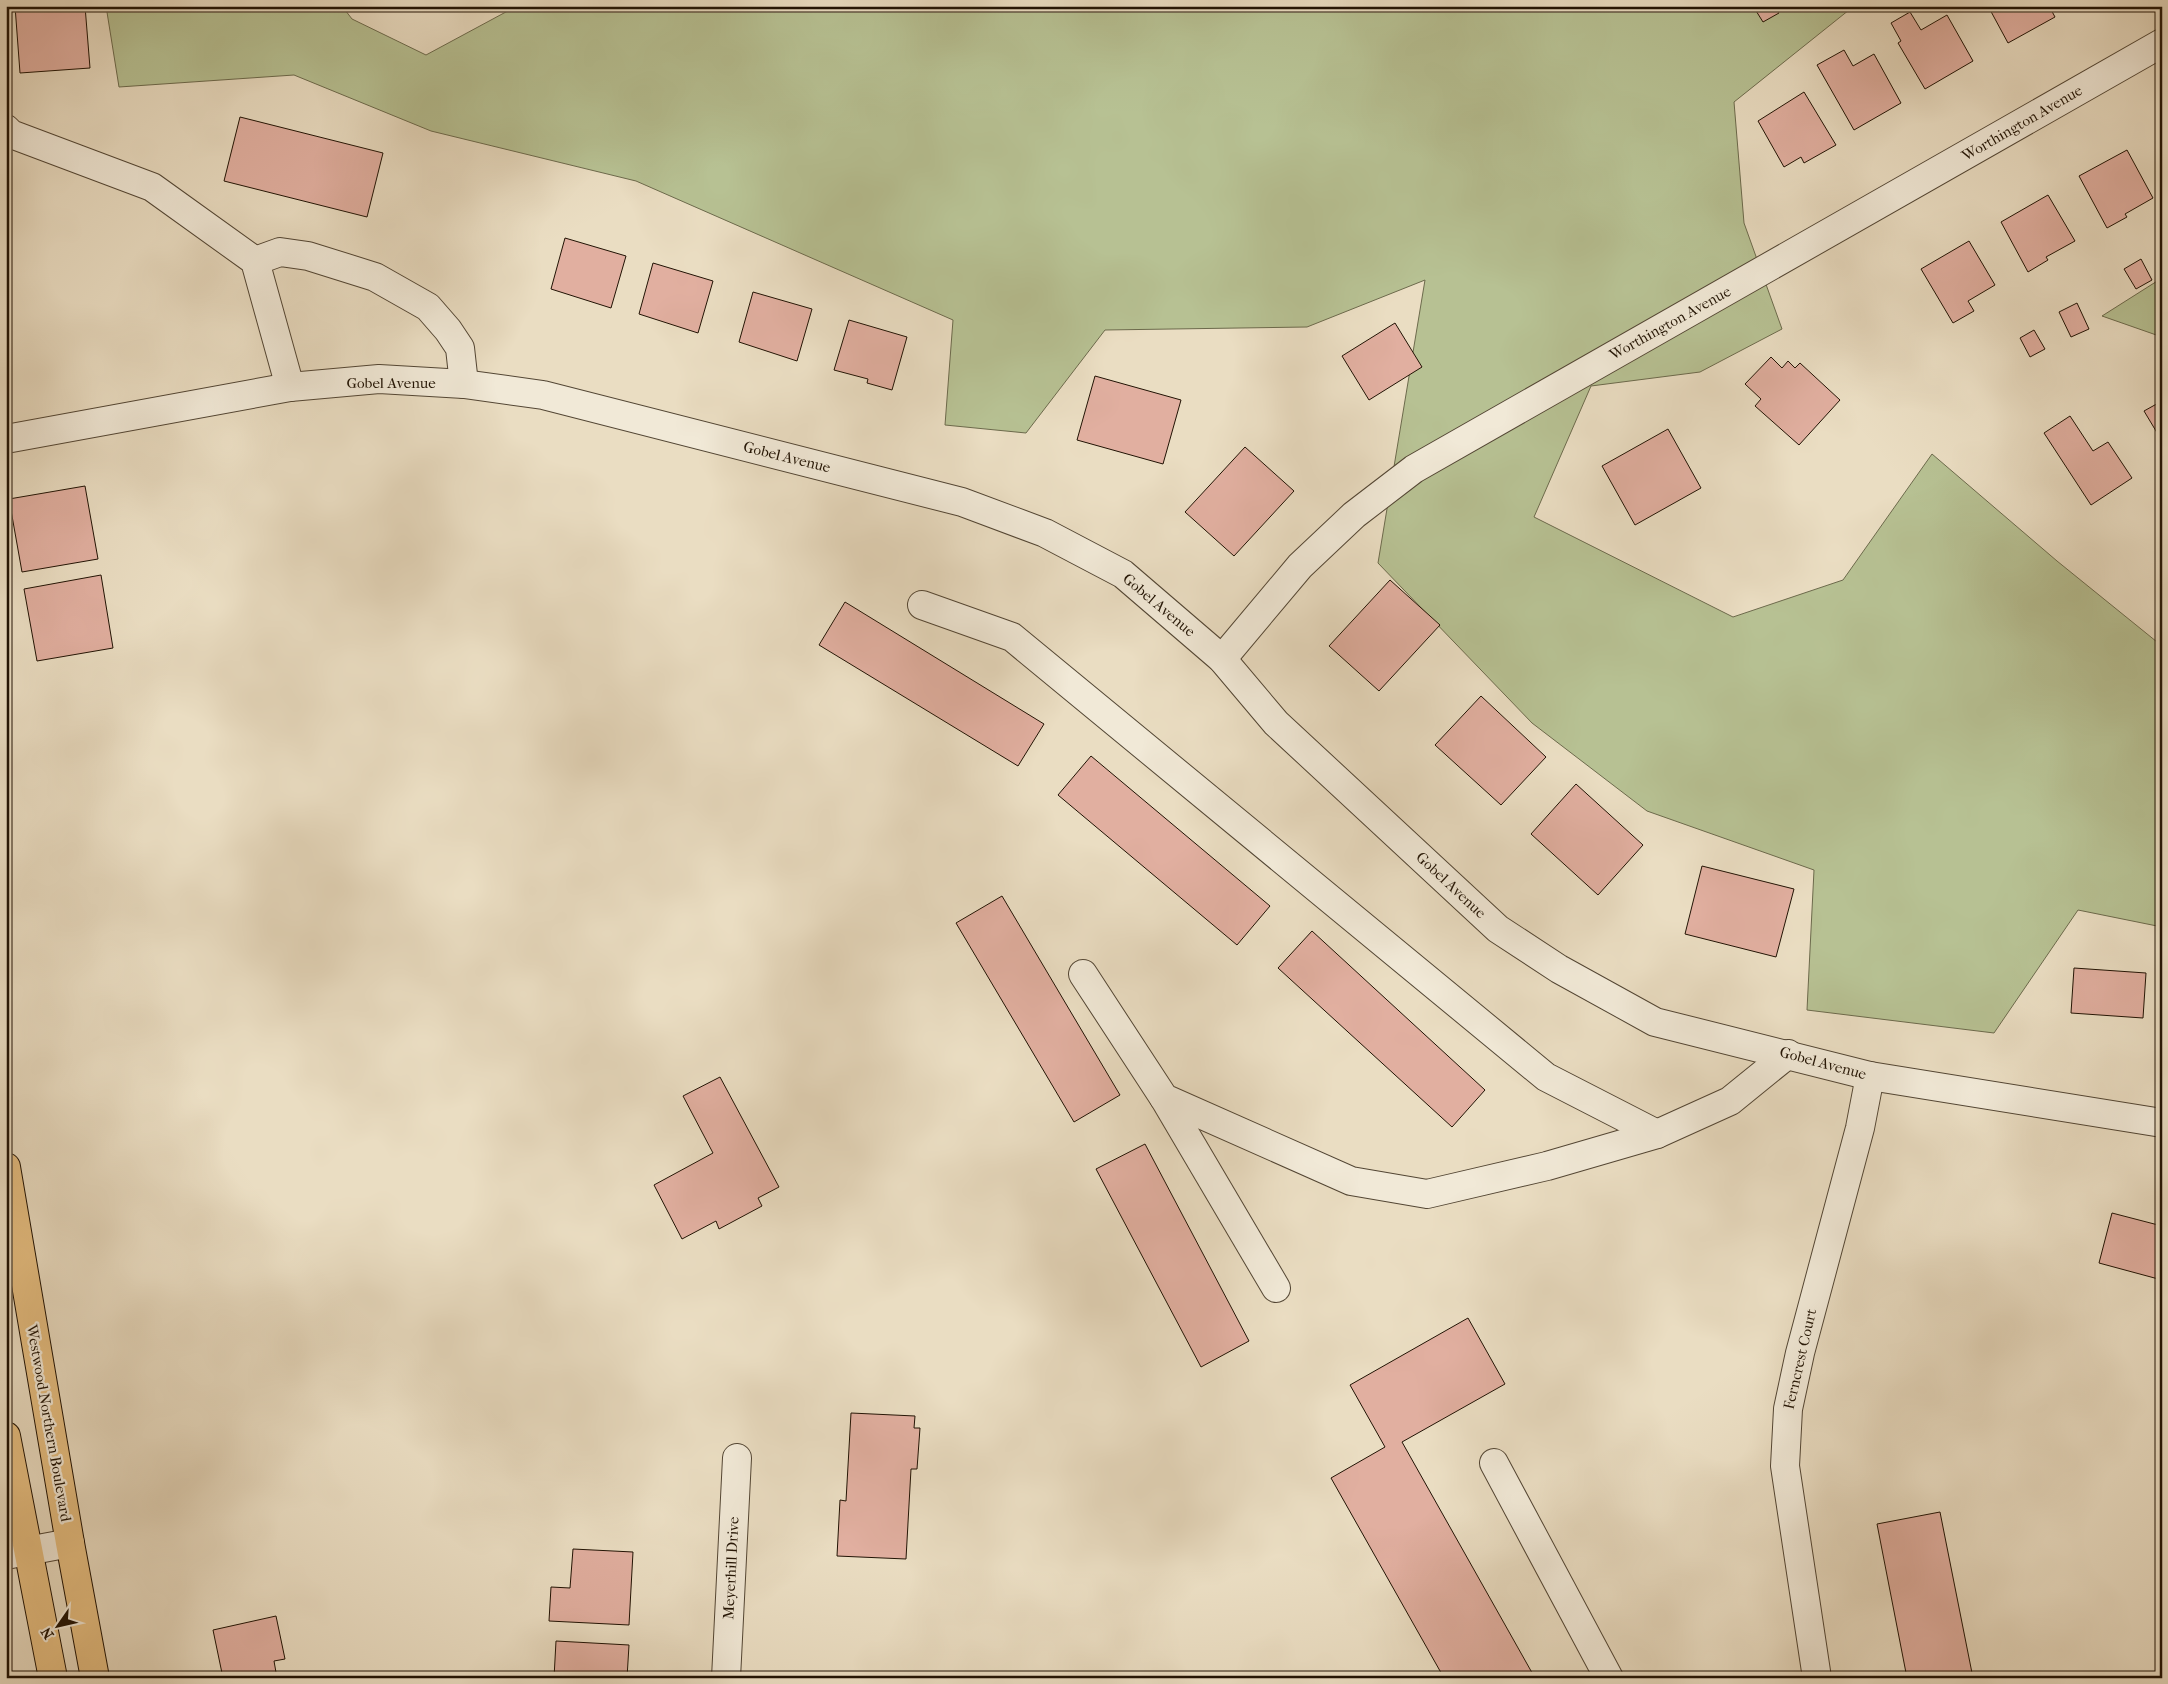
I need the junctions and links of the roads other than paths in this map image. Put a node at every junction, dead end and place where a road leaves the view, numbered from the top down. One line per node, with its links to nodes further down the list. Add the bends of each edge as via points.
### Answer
1 (2162, 43): 8 (street, Worthington Avenue, via 1414,470 1354,515 1300,566)
2 (6, 129): 3 (street, via 10,134 152,187)
3 (256, 261): 4 (street, via 280,252 308,256 375,277 428,307 460,348); 5 (street)
4 (464, 384): 5 (street, Gobel Avenue, via 379,379); 8 (street, Gobel Avenue, via 543,395 962,502 1045,533 1123,574)
5 (290, 387): 6 (street, Gobel Avenue)
6 (6, 439)
7 (922, 605): 14 (street, via 1012,637 1546,1077)
8 (1222, 659): 10 (street, Gobel Avenue, via 1276,723 1498,929 1559,969 1655,1022)
9 (1083, 974): 12 (street)
10 (1788, 1054): 11 (street, Gobel Avenue); 14 (street, via 1730,1101)
11 (1870, 1076): 13 (street, Gobel Avenue); 26 (street, Ferncrest Court, via 1860,1128 1788,1409 1786,1466)
12 (1164, 1098): 14 (street, via 1351,1181 1427,1194 1547,1166); 16 (street)
13 (2162, 1123)
14 (1656, 1134)
15 (6, 1168): 20 (main road, Westwood Northern Boulevard)
16 (1276, 1288)
17 (6, 1436): 21 (main road)
18 (737, 1458): 24 (street, Meyerhill Drive)
19 (1494, 1463): 25 (street)
20 (70, 1543): 21 (street); 23 (main road, Westwood Northern Boulevard)
21 (17, 1553): 22 (main road)
22 (53, 1678)
23 (95, 1678)
24 (726, 1678)
25 (1609, 1678)
26 (1816, 1678)

